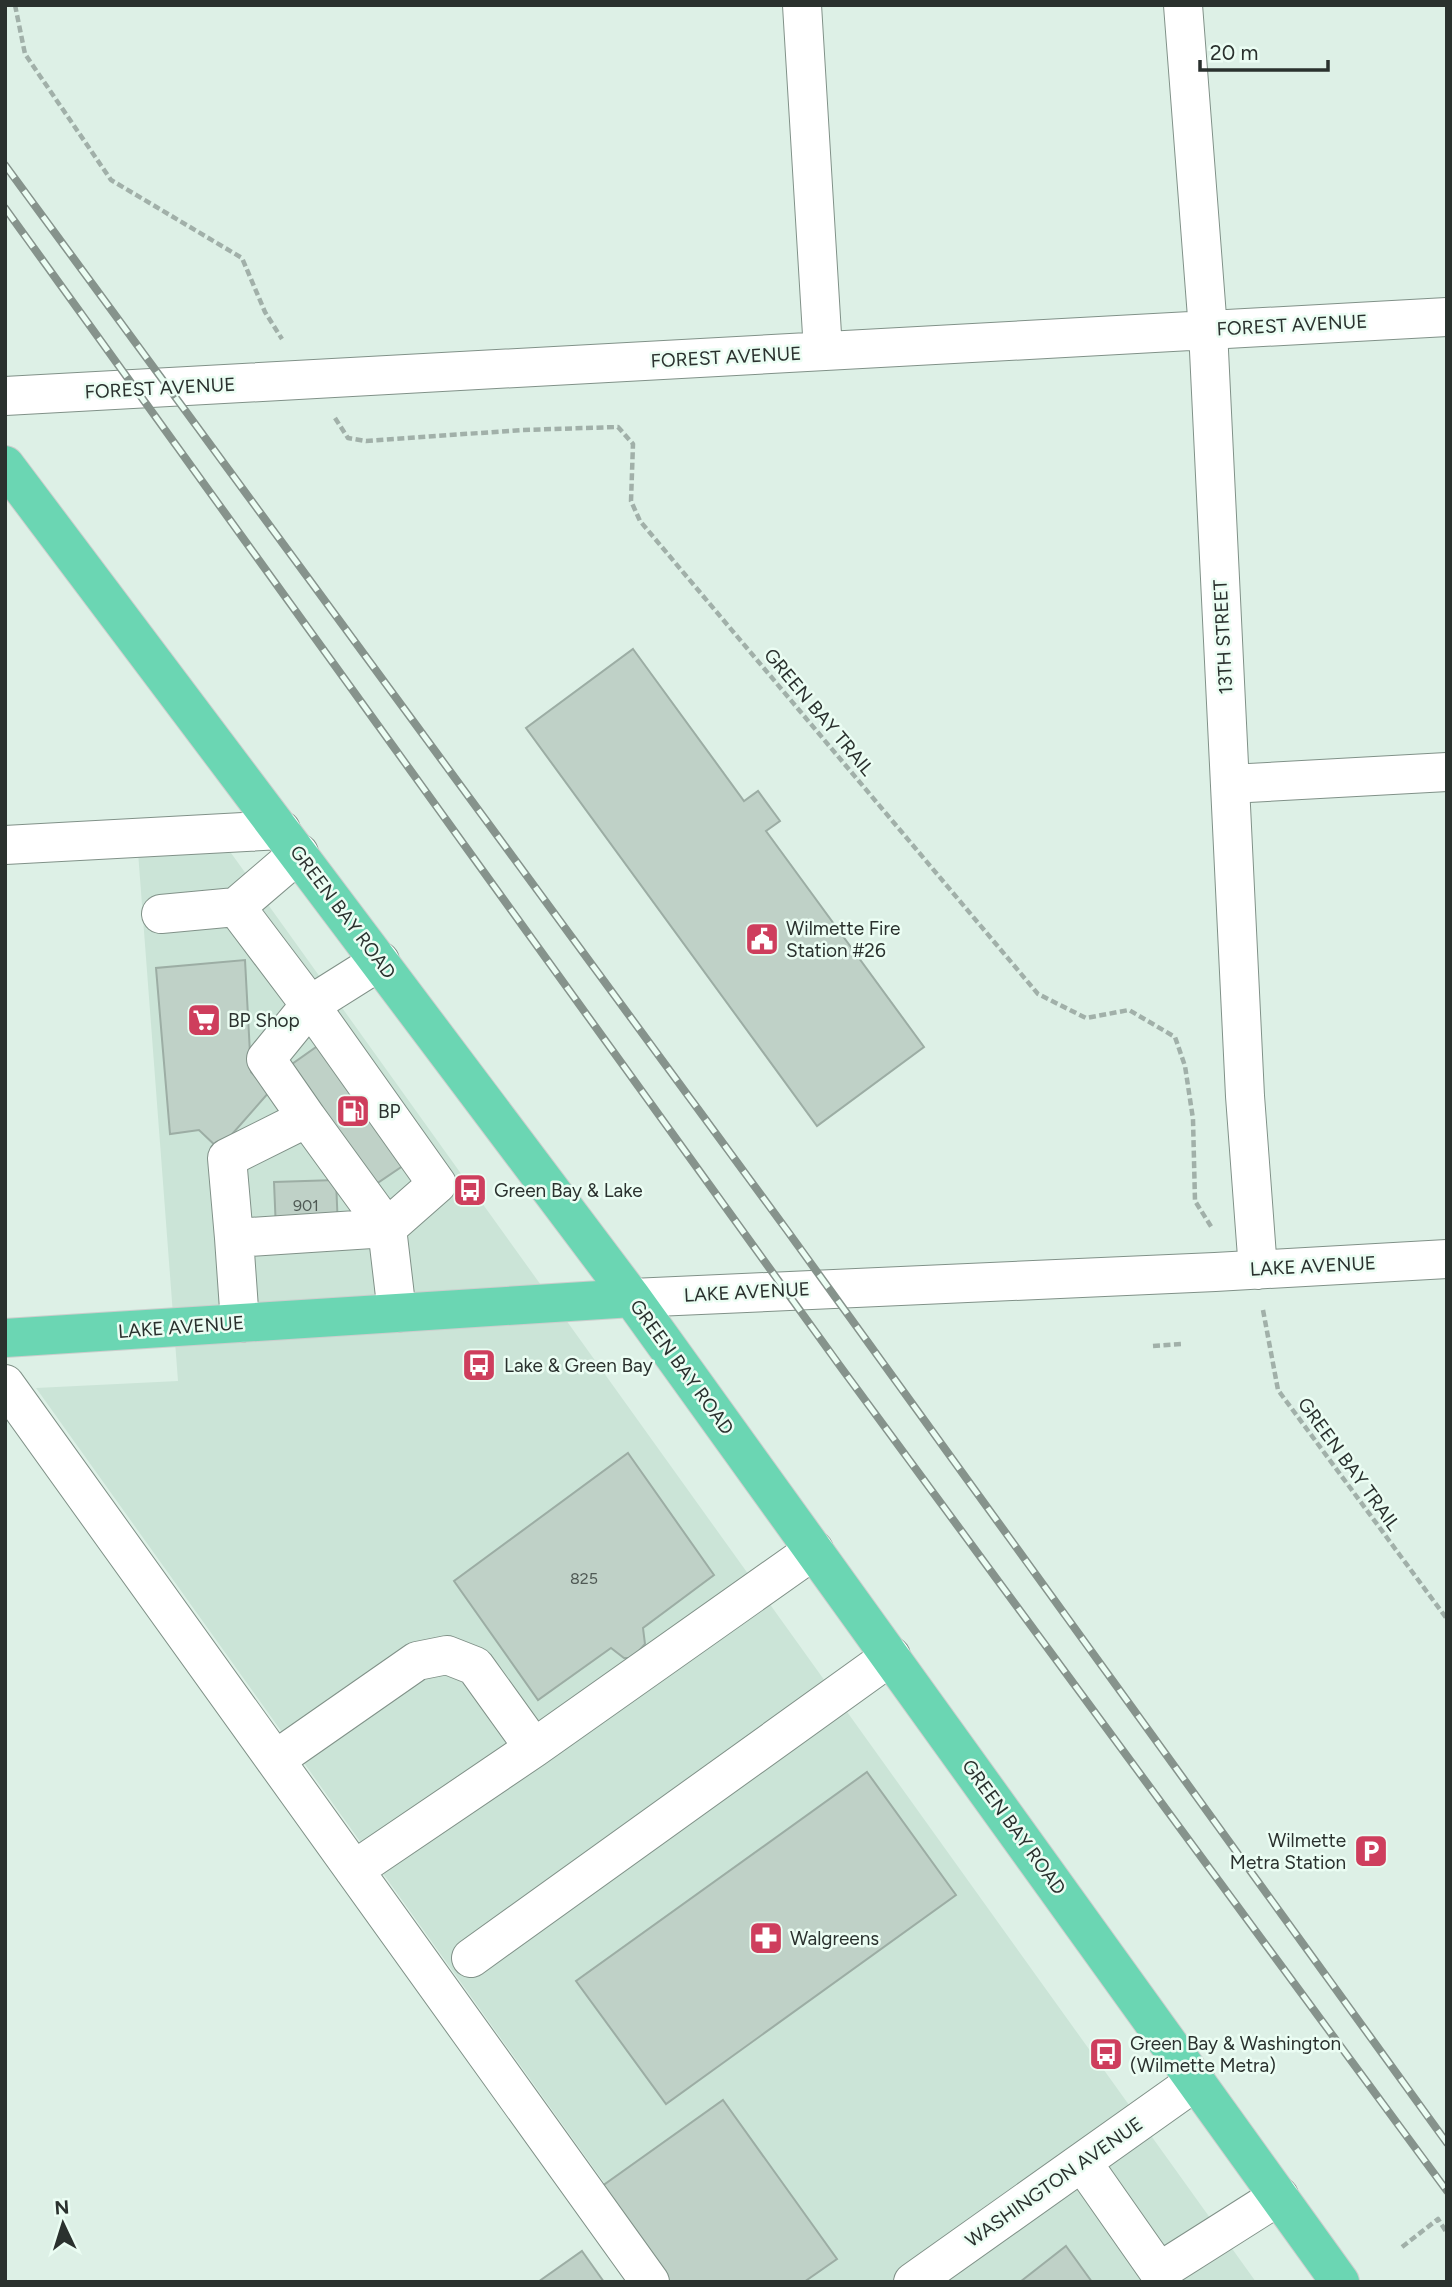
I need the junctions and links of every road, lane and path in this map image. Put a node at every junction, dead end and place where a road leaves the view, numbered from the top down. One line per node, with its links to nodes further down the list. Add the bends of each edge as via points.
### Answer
1 (15, 5): 6 (path, via 25,54 111,180 242,258 265,312)
2 (802, 5): 7 (street)
3 (1183, 5): 5 (street, 13TH STREET)
4 (1447, 317): 5 (street, FOREST AVENUE)
5 (1208, 330): 7 (street, FOREST AVENUE); 12 (street, 13TH STREET)
6 (288, 348)
7 (822, 351): 8 (street, FOREST AVENUE)
8 (5, 396)
9 (333, 416): 20 (path, GREEN BAY TRAIL, via 348,438 366,441 618,427 633,444 631,501 640,521 1038,994 1086,1018 1129,1010 1175,1037 1185,1066 1193,1119)
10 (5, 465): 13 (main road, GREEN BAY ROAD)
11 (1447, 772): 12 (street)
12 (1230, 784): 24 (street, 13TH STREET)
13 (290, 842): 14 (street); 15 (street); 17 (main road, GREEN BAY ROAD)
14 (5, 845)
15 (236, 907): 16 (street); 18 (street)
16 (161, 914)
17 (380, 961): 18 (street); 25 (main road, GREEN BAY ROAD)
18 (310, 1005): 19 (street, via 266,1059); 21 (street, via 437,1184)
19 (307, 1118): 21 (street); 22 (street, via 228,1158)
20 (1195, 1201)
21 (387, 1228): 22 (street); 27 (street)
22 (234, 1238): 28 (street)
23 (1447, 1259): 24 (street, LAKE AVENUE)
24 (1258, 1270): 25 (street, LAKE AVENUE)
25 (632, 1298): 27 (main road, LAKE AVENUE); 33 (main road, GREEN BAY ROAD)
26 (1264, 1310): 34 (path, GREEN BAY TRAIL, via 1278,1390)
27 (397, 1313): 28 (main road, LAKE AVENUE)
28 (240, 1323): 29 (main road, LAKE AVENUE)
29 (5, 1338)
30 (1182, 1344): 31 (path)
31 (1153, 1346)
32 (5, 1384): 37 (street)
33 (814, 1550): 35 (main road, GREEN BAY ROAD); 36 (street)
34 (1447, 1619)
35 (891, 1657): 39 (street); 40 (main road, GREEN BAY ROAD)
36 (534, 1748): 37 (street, via 475,1666 447,1656 417,1661); 38 (street)
37 (275, 1760): 38 (street)
38 (354, 1870): 45 (street)
39 (471, 1958)
40 (1196, 2081): 41 (street, WASHINGTON AVENUE); 42 (main road, GREEN BAY ROAD)
41 (1082, 2162): 42 (street, via 1159,2272); 46 (street, WASHINGTON AVENUE)
42 (1279, 2196): 47 (main road, GREEN BAY ROAD)
43 (1447, 2233): 44 (path, via 1438,2219)
44 (1402, 2247)
45 (650, 2282)
46 (913, 2282)
47 (1340, 2282)

